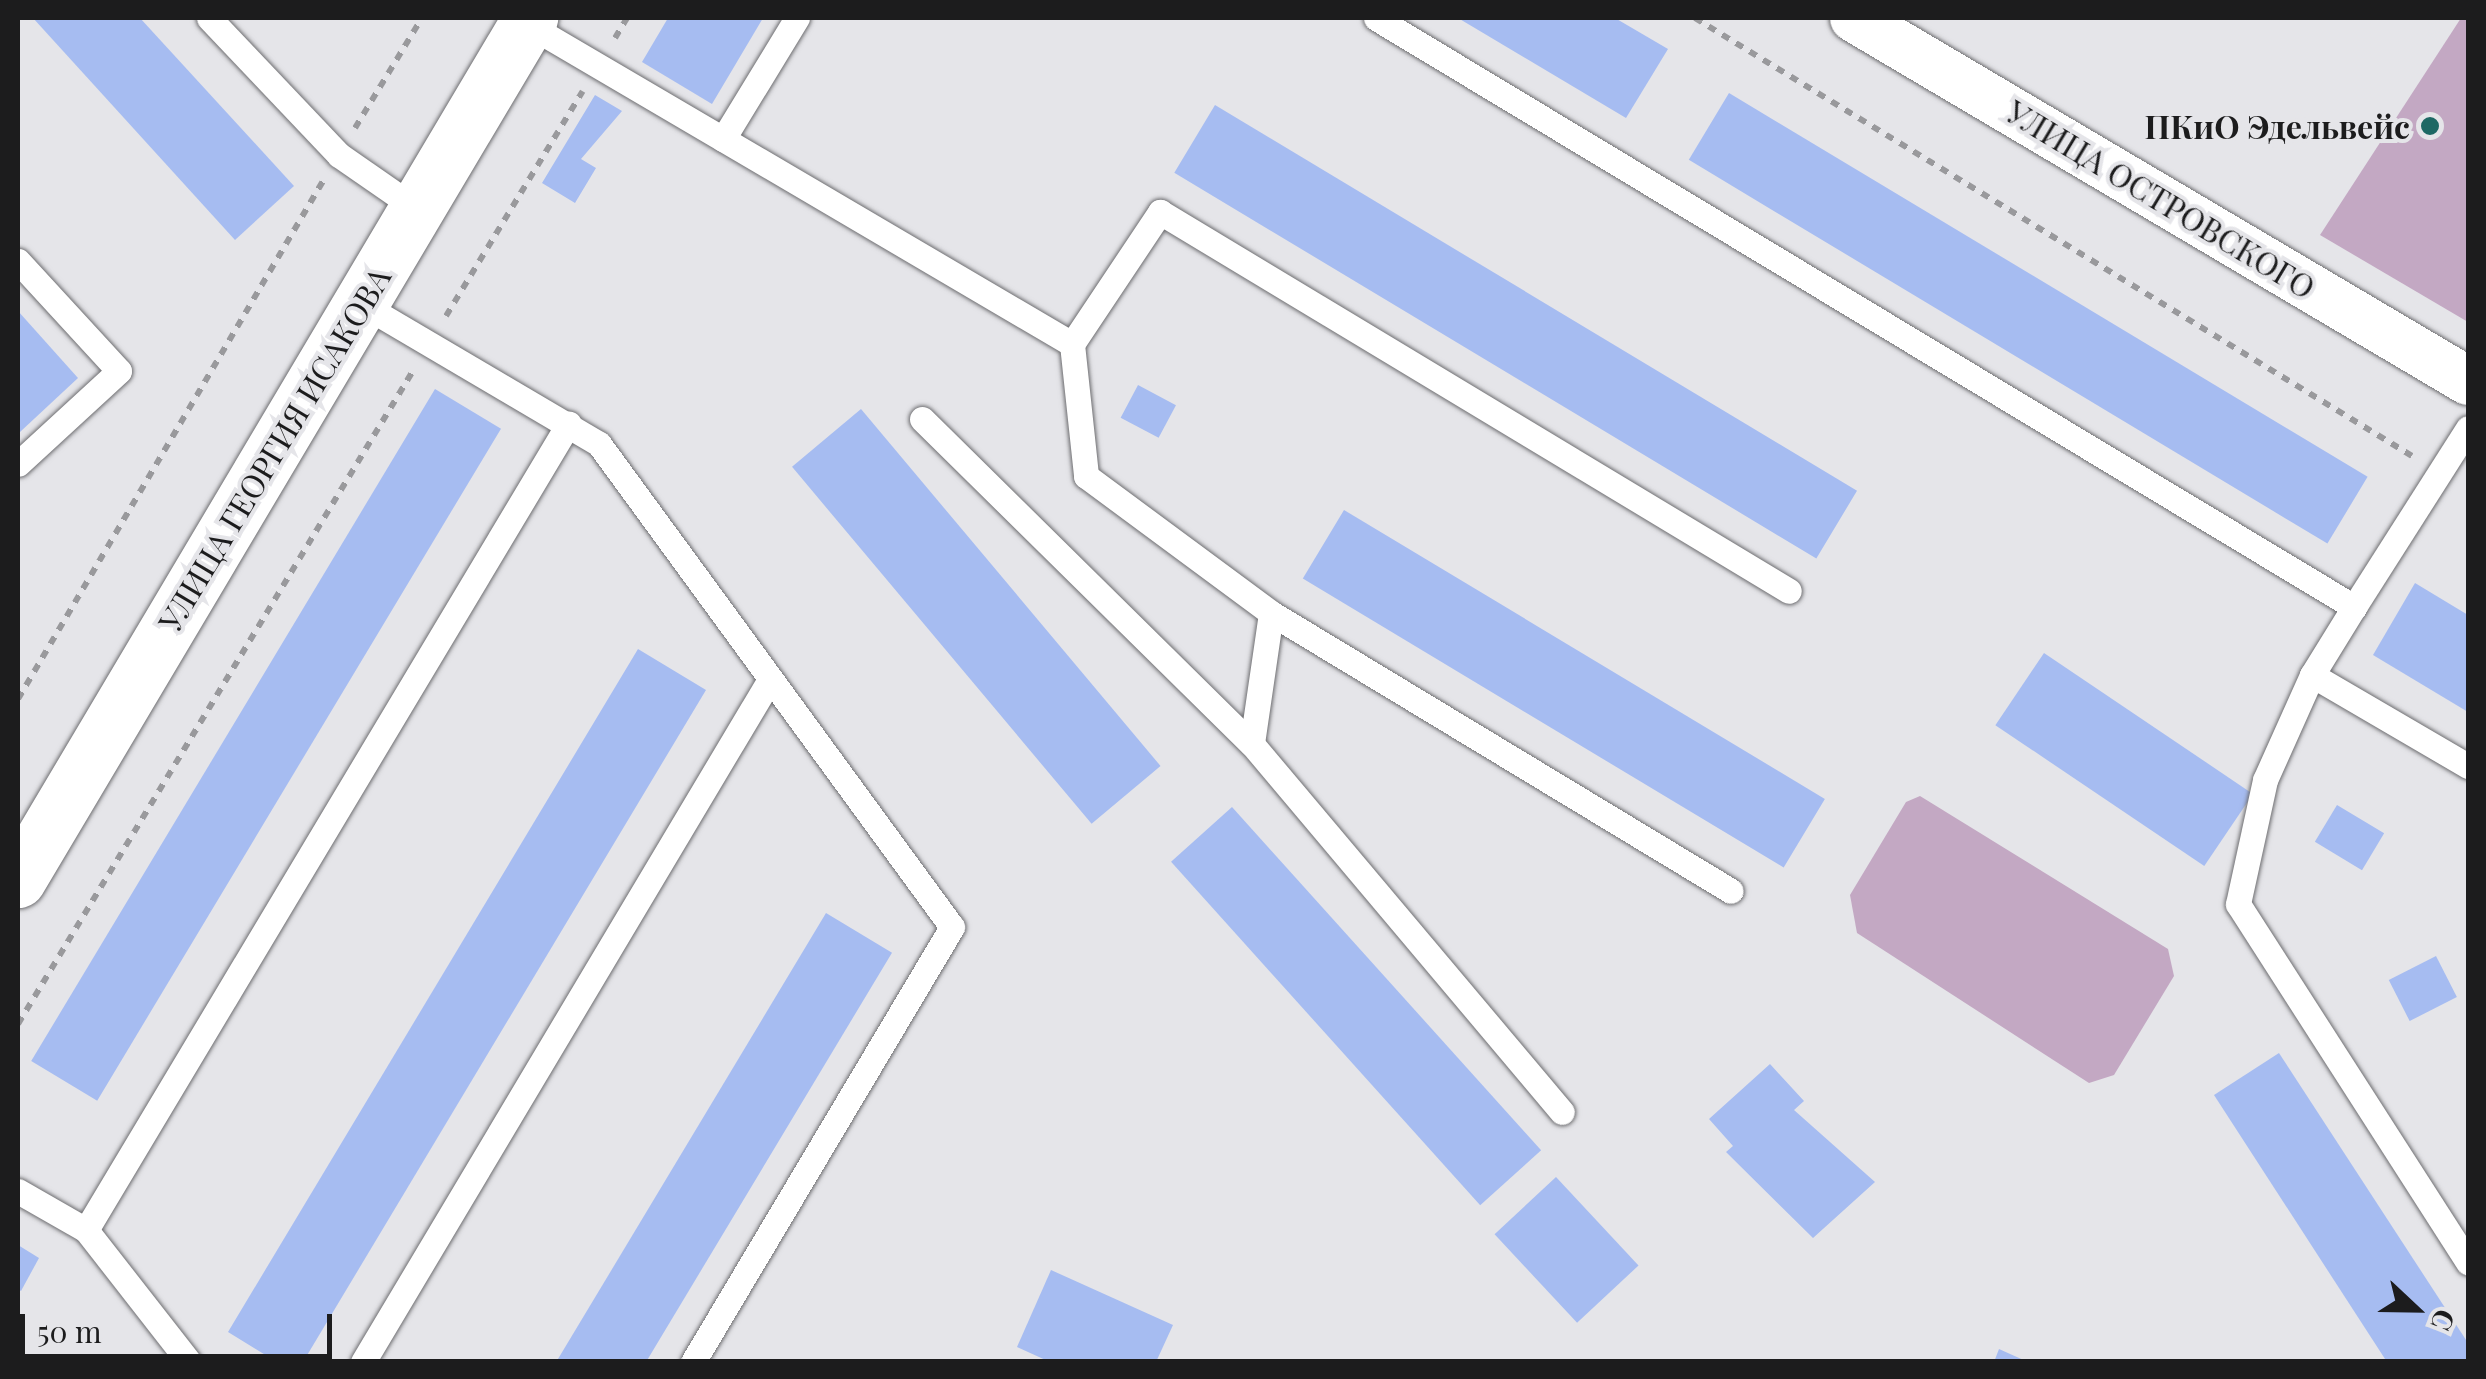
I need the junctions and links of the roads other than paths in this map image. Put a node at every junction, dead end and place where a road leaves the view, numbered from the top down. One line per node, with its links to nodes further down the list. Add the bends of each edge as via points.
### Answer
1 (209, 18): 7 (lane, via 339,154)
2 (797, 18): 6 (lane)
3 (1376, 18): 17 (lane)
4 (1854, 18): 11 (street, УЛИЦА ОСТРОВСКОГО)
5 (528, 21): 6 (lane); 7 (street, УЛИЦА ГЕОРГИЯ ИСАКОВА)
6 (723, 139): 10 (lane)
7 (417, 209): 9 (street, УЛИЦА ГЕОРГИЯ ИСАКОВА)
8 (18, 261): 15 (lane, via 119,372)
9 (360, 303): 13 (lane); 23 (street, УЛИЦА ГЕОРГИЯ ИСАКОВА)
10 (1072, 344): 16 (lane, via 1160,212); 18 (lane, via 1086,476)
11 (2468, 381)
12 (922, 419): 21 (lane)
13 (569, 423): 20 (lane, via 598,444); 27 (lane)
14 (2468, 428): 17 (lane)
15 (18, 464)
16 (1789, 591)
17 (2354, 607): 19 (lane)
18 (1270, 613): 21 (lane); 24 (lane)
19 (2312, 676): 22 (lane); 28 (lane, via 2265,780 2238,904)
20 (769, 681): 30 (lane); 31 (lane, via 952,927)
21 (1252, 744): 25 (lane)
22 (2468, 766)
23 (19, 875)
24 (1730, 890)
25 (1562, 1112)
26 (18, 1190): 27 (lane)
27 (86, 1230): 29 (lane)
28 (2468, 1262)
29 (189, 1362)
30 (363, 1362)
31 (693, 1362)

